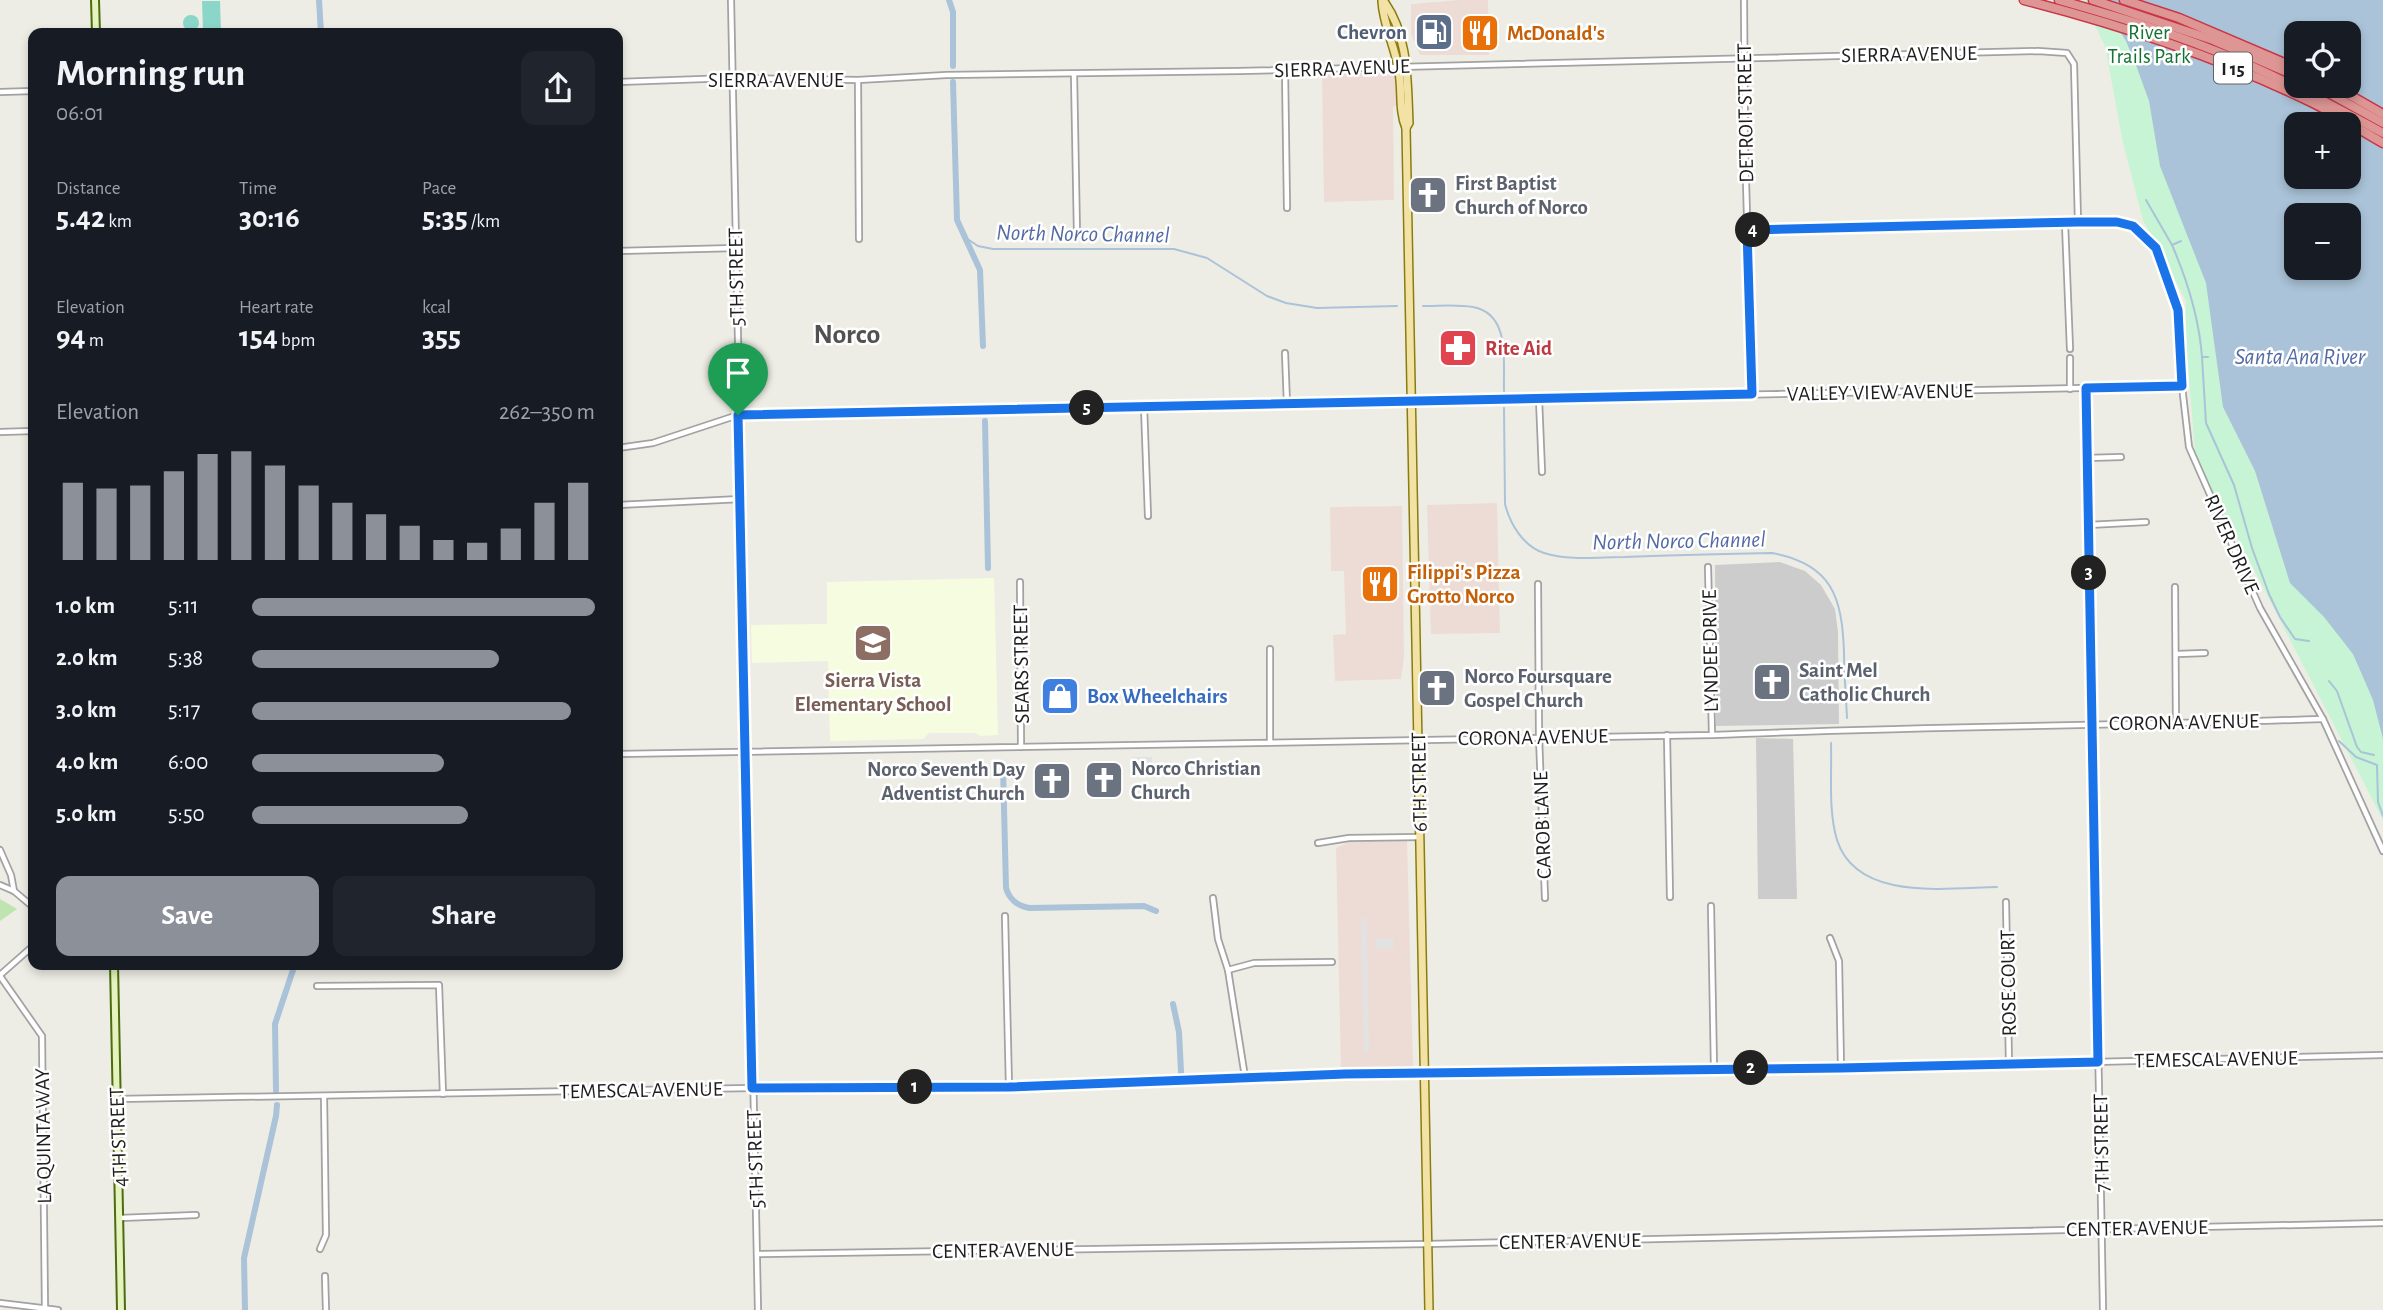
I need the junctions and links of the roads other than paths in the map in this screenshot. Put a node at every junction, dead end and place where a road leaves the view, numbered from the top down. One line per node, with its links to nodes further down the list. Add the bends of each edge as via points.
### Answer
1 (95, 0): 10 (street)
2 (731, 0): 17 (street, 5TH STREET)
3 (1382, 0): 13 (main road, 6TH STREET, via 1394,21)
4 (1744, 0): 11 (street, DETROIT STREET)
5 (2024, 0): 9 (highway, I 15)
6 (2059, 0): 9 (highway)
7 (2093, 0): 15 (highway, via 2213,40)
8 (2124, 0): 12 (highway, I 15)
9 (2074, 9): 26 (highway, via 2128,20 2213,50 2314,95); 27 (highway, I 15, via 2246,73 2314,103)
10 (96, 28)
11 (1745, 57): 13 (street, SIERRA AVENUE); 29 (street, SIERRA AVENUE, via 2067,53 2074,64); 31 (street, DETROIT STREET)
12 (2284, 63)
13 (1403, 66): 14 (street, SIERRA AVENUE); 44 (main road, 6TH STREET, via 1409,123)
14 (1285, 70): 16 (street, SIERRA AVENUE); 28 (street)
15 (2284, 71)
16 (1074, 74): 18 (street, SIERRA AVENUE); 32 (street)
17 (732, 78): 18 (street, SIERRA AVENUE); 19 (street, SIERRA AVENUE); 34 (street, 5TH STREET)
18 (858, 80): 33 (street)
19 (623, 82)
20 (28, 91): 21 (street)
21 (0, 92)
22 (2338, 98): 25 (highway)
23 (2355, 98): 24 (highway)
24 (2383, 114)
25 (2383, 123)
26 (2383, 133)
27 (2383, 143)
28 (1287, 208)
29 (2078, 222): 30 (street); 39 (street, RIVER DRIVE, via 2133,226 2156,248 2178,310)
30 (2065, 223): 31 (street); 36 (street)
31 (1747, 230): 42 (street, DETROIT STREET)
32 (1077, 234)
33 (859, 239)
34 (736, 248): 35 (street); 47 (street, 5TH STREET)
35 (623, 251)
36 (2070, 349)
37 (1285, 353): 45 (street)
38 (2070, 358): 40 (street)
39 (2182, 386): 41 (street, VALLEY VIEW AVENUE); 66 (street, RIVER DRIVE, via 2189,447 2260,608)
40 (2070, 388): 41 (street, VALLEY VIEW AVENUE); 42 (street, VALLEY VIEW AVENUE)
41 (2086, 388): 52 (street, 7TH STREET)
42 (1752, 394): 43 (street, VALLEY VIEW AVENUE)
43 (1539, 399): 44 (street, VALLEY VIEW AVENUE); 53 (street)
44 (1412, 403): 45 (street, VALLEY VIEW AVENUE); 72 (main road, 6TH STREET)
45 (1287, 404): 46 (street, VALLEY VIEW AVENUE)
46 (1144, 407): 47 (street, VALLEY VIEW AVENUE); 56 (street)
47 (738, 415): 50 (street, VALLEY VIEW AVENUE, via 653,443); 54 (street, 5TH STREET)
48 (28, 431): 49 (street)
49 (0, 432)
50 (623, 447)
51 (2121, 457): 52 (street)
52 (2087, 458): 58 (street, 7TH STREET)
53 (1542, 472)
54 (741, 499): 55 (street); 75 (street, 5TH STREET)
55 (623, 505)
56 (1147, 516)
57 (2146, 522): 58 (street)
58 (2088, 525): 67 (street, 7TH STREET)
59 (1708, 567): 70 (street, LYNDEE DRIVE)
60 (1020, 582): 74 (street, SEARS STREET)
61 (1538, 584): 71 (street, CAROB LANE)
62 (2175, 587): 65 (street)
63 (1270, 649): 73 (street)
64 (2205, 653): 65 (street)
65 (2177, 654): 68 (street)
66 (2323, 719): 68 (street, CORONA AVENUE); 80 (street, RIVER DRIVE)
67 (2090, 724): 68 (street, CORONA AVENUE); 70 (street, CORONA AVENUE); 98 (street, 7TH STREET)
68 (2176, 724)
69 (1667, 735): 70 (street, CORONA AVENUE); 71 (street, CORONA AVENUE); 83 (street)
70 (1712, 735)
71 (1539, 736): 72 (street, CORONA AVENUE); 85 (street, CAROB LANE)
72 (1418, 739): 73 (street, CORONA AVENUE); 77 (main road, 6TH STREET)
73 (1270, 741): 74 (street, CORONA AVENUE)
74 (1021, 747): 75 (street, CORONA AVENUE)
75 (746, 752): 76 (street, CORONA AVENUE); 105 (street, 5TH STREET)
76 (623, 754)
77 (1420, 837): 78 (street); 102 (main road, 6TH STREET)
78 (1318, 843)
79 (0, 850): 82 (street)
80 (2383, 851)
81 (0, 885): 82 (street)
82 (14, 891): 87 (street)
83 (1670, 897)
84 (1213, 898): 94 (street)
85 (1545, 898)
86 (2006, 902): 99 (street, ROSE COURT)
87 (28, 903)
88 (1711, 906): 100 (street)
89 (1005, 916): 104 (street)
90 (1830, 938): 101 (street, via 1839,961)
91 (28, 951): 95 (street)
92 (1332, 962): 94 (street, via 1254,963)
93 (114, 970): 108 (street, 4TH STREET)
94 (1228, 970): 103 (street)
95 (0, 976): 118 (street, LA QUINTA WAY, via 42,1036)
96 (317, 986): 106 (street, via 439,985)
97 (2383, 1055): 98 (street, TEMESCAL AVENUE)
98 (2098, 1062): 99 (street, TEMESCAL AVENUE); 112 (street, 7TH STREET)
99 (2009, 1064): 101 (street, TEMESCAL AVENUE)
100 (1714, 1068): 101 (street, TEMESCAL AVENUE); 102 (street, TEMESCAL AVENUE)
101 (1841, 1068)
102 (1426, 1074): 103 (street, TEMESCAL AVENUE); 113 (main road, 6TH STREET)
103 (1245, 1077): 104 (street, TEMESCAL AVENUE)
104 (1009, 1087): 105 (street, TEMESCAL AVENUE)
105 (752, 1088): 106 (street, TEMESCAL AVENUE); 115 (street, 5TH STREET)
106 (443, 1094): 107 (street, TEMESCAL AVENUE)
107 (324, 1096): 108 (street, TEMESCAL AVENUE); 114 (street, via 326,1235)
108 (117, 1099): 110 (street, 4TH STREET)
109 (196, 1215): 110 (street)
110 (120, 1218): 120 (street, 4TH STREET)
111 (2383, 1223): 112 (street, CENTER AVENUE)
112 (2102, 1229): 113 (street, CENTER AVENUE); 124 (street, 7TH STREET)
113 (1428, 1244): 115 (street, CENTER AVENUE); 123 (main road, 6TH STREET)
114 (320, 1249)
115 (757, 1254): 122 (street, 5TH STREET)
116 (325, 1276): 121 (street)
117 (0, 1303): 118 (street)
118 (45, 1309): 119 (street)
119 (58, 1310)
120 (121, 1310)
121 (326, 1310)
122 (758, 1310)
123 (1429, 1310)
124 (2103, 1310)

